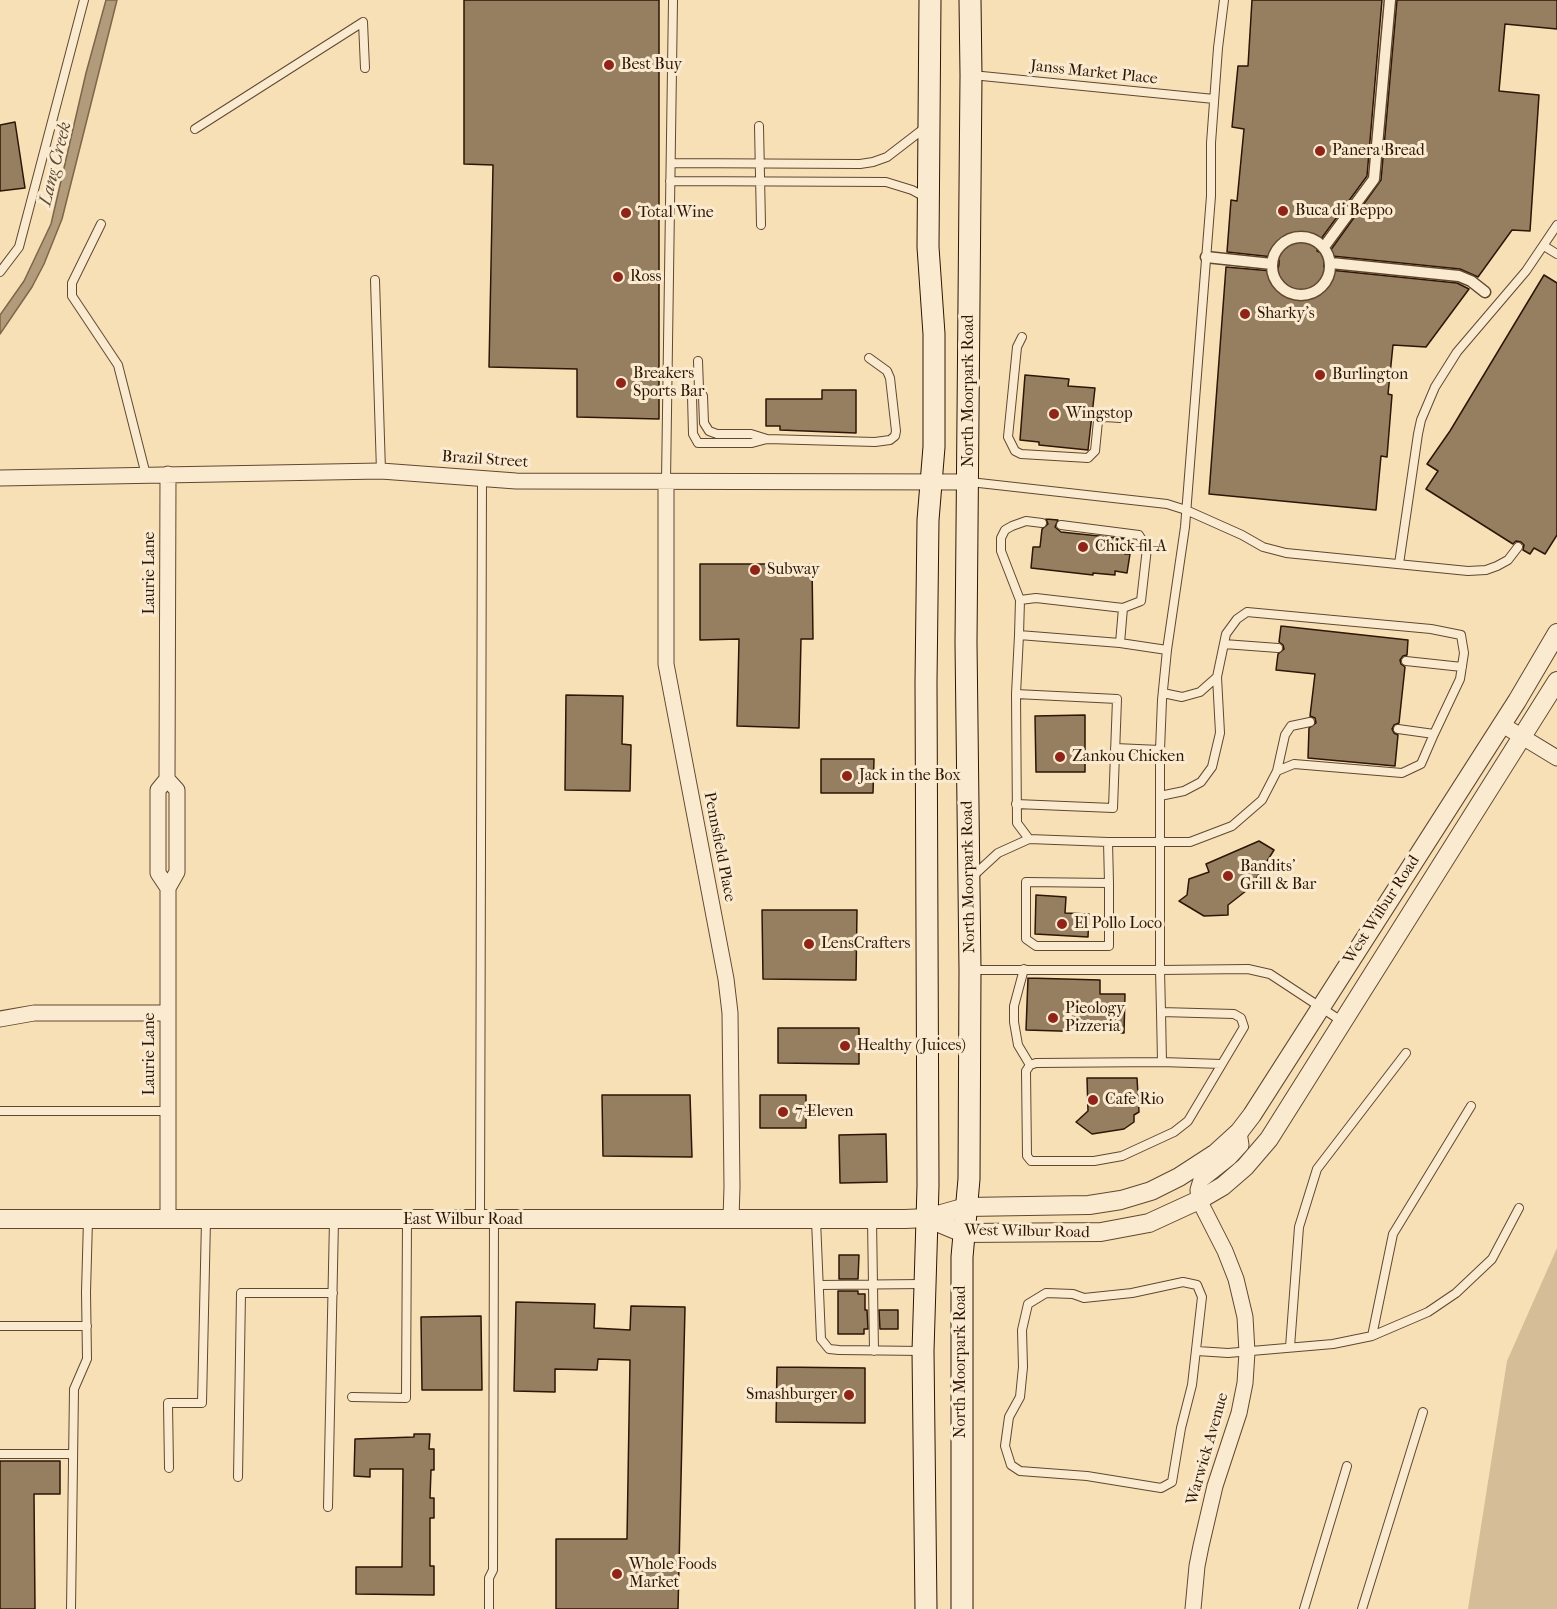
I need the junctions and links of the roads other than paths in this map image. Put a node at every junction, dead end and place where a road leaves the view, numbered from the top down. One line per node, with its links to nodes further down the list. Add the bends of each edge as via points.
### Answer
1 (84, 0): 27 (lane, via 19,247)
2 (674, 0): 13 (lane)
3 (930, 0): 10 (main road)
4 (970, 0): 8 (main road, North Moorpark Road)
5 (1224, 0): 9 (lane)
6 (1390, 0): 22 (street, via 1374,179)
7 (365, 68): 12 (lane, via 363,22)
8 (971, 75): 9 (lane, Janss Market Place); 43 (main road, North Moorpark Road)
9 (1214, 99): 24 (lane)
10 (929, 125): 14 (lane, via 887,157 873,162); 17 (main road)
11 (759, 126): 14 (lane)
12 (195, 129)
13 (671, 163): 14 (lane); 15 (lane)
14 (760, 163): 16 (lane)
15 (670, 181): 16 (lane); 42 (lane)
16 (760, 181): 17 (lane, via 886,182); 19 (lane)
17 (929, 200): 41 (main road, via 934,334)
18 (101, 224): 38 (lane, via 72,283 72,296 118,364)
19 (761, 225)
20 (1557, 225): 21 (lane)
21 (1544, 246): 23 (lane); 48 (lane, via 1457,352 1435,387 1418,434)
22 (1324, 247): 25 (street); 26 (street, via 1307,237 1297,237 1280,246)
23 (1557, 254)
24 (1206, 257): 26 (street); 44 (lane)
25 (1330, 263): 26 (street, via 1330,272 1320,288 1302,295 1277,282); 29 (street, via 1459,276)
26 (1272, 264)
27 (0, 272)
28 (375, 280): 36 (lane)
29 (1485, 292)
30 (1022, 337): 34 (lane, via 1017,347 1008,437 1015,451 1088,458 1095,451 1098,421 1105,417)
31 (869, 358): 35 (lane, via 890,378 896,431 890,440)
32 (698, 361): 33 (lane)
33 (699, 389): 35 (lane, via 704,423 709,431); 35 (lane, via 692,396 693,434 698,443 752,443)
34 (1120, 418)
35 (767, 439)
36 (381, 471): 37 (street, Brazil Street); 40 (street, Brazil Street)
37 (168, 474): 38 (street, Brazil Street); 84 (street, Laurie Lane, via 167,779 158,790 158,873 168,888)
38 (146, 475): 39 (street, Brazil Street)
39 (0, 478)
40 (482, 479): 42 (street, Brazil Street); 100 (lane)
41 (931, 481): 42 (street, Brazil Street); 43 (street, Brazil Street); 98 (main road, via 926,682)
42 (666, 482): 101 (street, Pennsfield Place, via 666,664 730,1013)
43 (968, 482): 44 (lane, via 1167,504); 77 (main road, North Moorpark Road)
44 (1186, 510): 48 (lane, via 1273,551); 56 (lane)
45 (1042, 523): 49 (lane, via 1026,521 1012,526 1001,538 1001,551)
46 (1061, 525): 50 (lane, via 1138,535 1147,548 1141,601)
47 (1518, 547): 48 (lane, via 1508,560 1486,570)
48 (1399, 564)
49 (1020, 600): 50 (lane, via 1036,598); 52 (lane)
50 (1123, 608): 53 (lane)
51 (1557, 633): 64 (street, West Wilbur Road)
52 (1019, 635): 53 (lane); 62 (lane)
53 (1120, 643): 56 (lane)
54 (1224, 644): 55 (lane); 58 (lane, via 1226,634 1247,612 1431,628 1461,635); 59 (lane)
55 (1278, 648)
56 (1167, 650): 61 (lane)
57 (1406, 662): 58 (lane)
58 (1462, 667): 66 (lane)
59 (1217, 677): 61 (lane, via 1200,692 1182,697); 72 (lane, via 1220,733 1212,767 1201,782 1185,792)
60 (1557, 681): 67 (street, West Wilbur Road)
61 (1163, 693): 69 (lane)
62 (1016, 694): 68 (lane, via 1118,699); 73 (lane)
63 (1310, 722): 71 (lane, via 1291,726 1285,735)
64 (1501, 724): 67 (street); 82 (street, West Wilbur Road)
65 (1398, 729): 66 (lane)
66 (1434, 734): 71 (lane, via 1421,764 1402,773 1294,764)
67 (1521, 737): 70 (street); 86 (street, West Wilbur Road)
68 (1115, 748): 69 (lane); 73 (lane, via 1113,808)
69 (1160, 750): 72 (lane)
70 (1557, 758)
71 (1277, 771): 76 (lane, via 1262,800 1232,826 1190,842)
72 (1160, 796): 76 (lane)
73 (1016, 804): 74 (lane, via 1017,823)
74 (1029, 839): 75 (lane); 77 (lane, via 998,853)
75 (1108, 842): 76 (lane); 78 (lane)
76 (1161, 842): 81 (lane)
77 (968, 881): 80 (main road, North Moorpark Road)
78 (1108, 883): 78 (lane, via 1026,882 1026,939 1036,946 1109,946)
79 (1024, 969): 80 (lane); 81 (lane); 90 (lane, via 1014,1022 1018,1045)
80 (970, 970): 96 (main road, North Moorpark Road)
81 (1160, 970): 82 (lane, via 1248,969 1270,974); 83 (lane)
82 (1320, 1006): 86 (lane); 94 (street, West Wilbur Road)
83 (1161, 1012): 88 (lane); 89 (lane, via 1234,1014 1241,1018 1244,1027)
84 (168, 1013): 85 (street, via 34,1013); 92 (street, Laurie Lane)
85 (0, 1019)
86 (1343, 1022): 95 (street, West Wilbur Road, via 1269,1139 1245,1167)
87 (1406, 1053): 117 (lane, via 1317,1169 1299,1227)
88 (1162, 1062): 89 (lane); 90 (lane)
89 (1221, 1064): 90 (lane, via 1188,1120 1174,1132 1122,1156 1094,1161 1037,1162 1028,1156 1026,1071)
90 (1030, 1065)
91 (1471, 1106): 116 (lane, via 1393,1234)
92 (168, 1111): 93 (lane); 105 (street, Laurie Lane)
93 (0, 1112)
94 (1239, 1132): 95 (street, via 1241,1145 1201,1180); 96 (street, West Wilbur Road, via 1216,1154 1179,1177 1121,1200 1089,1205)
95 (1199, 1200): 109 (street, West Wilbur Road, via 1149,1223 1101,1232); 121 (street, Warwick Avenue, via 1236,1279 1245,1317)
96 (966, 1207): 98 (street, West Wilbur Road); 109 (main road, North Moorpark Road)
97 (1519, 1208): 116 (lane, via 1492,1258 1456,1293 1428,1312)
98 (927, 1218): 103 (street, East Wilbur Road); 109 (street, West Wilbur Road); 110 (main road)
99 (0, 1219): 104 (street, East Wilbur Road)
100 (487, 1219): 101 (street, East Wilbur Road); 108 (street, East Wilbur Road); 131 (lane, via 493,1570 489,1578)
101 (730, 1219): 102 (street, East Wilbur Road)
102 (816, 1219): 103 (street, East Wilbur Road); 111 (lane)
103 (872, 1219): 112 (lane)
104 (88, 1220): 105 (street, East Wilbur Road); 115 (lane)
105 (168, 1220): 106 (street, East Wilbur Road)
106 (207, 1220): 107 (street, East Wilbur Road); 127 (lane, via 202,1403 168,1403)
107 (334, 1220): 108 (street, East Wilbur Road); 113 (lane)
108 (407, 1220): 122 (lane, via 406,1398)
109 (963, 1233): 133 (main road, North Moorpark Road)
110 (925, 1284): 112 (lane); 120 (main road)
111 (819, 1285): 112 (lane); 118 (lane, via 820,1339 829,1349)
112 (873, 1285): 118 (lane)
113 (333, 1293): 128 (lane, via 242,1293); 129 (lane)
114 (0, 1326): 115 (lane)
115 (87, 1326): 125 (lane, via 87,1359 74,1389)
116 (1372, 1336): 117 (lane)
117 (1290, 1347): 121 (lane)
118 (874, 1351): 120 (lane)
119 (1197, 1351): 119 (lane, via 1172,1482 1161,1488 1087,1476 1020,1471 1011,1465 1005,1446 1009,1417 1020,1397 1022,1330 1029,1304 1040,1296 1073,1294 1084,1298 1183,1282 1197,1285 1202,1297); 121 (lane)
120 (924, 1352): 132 (main road)
121 (1247, 1352): 134 (street, Warwick Avenue, via 1239,1413 1215,1486 1201,1546)
122 (352, 1397)
123 (1423, 1413): 136 (lane)
124 (0, 1454): 125 (lane)
125 (73, 1454): 130 (lane)
126 (1347, 1466): 135 (lane)
127 (169, 1468)
128 (238, 1477)
129 (328, 1507)
130 (71, 1609)
131 (489, 1609)
132 (926, 1609)
133 (962, 1609)
134 (1193, 1609)
135 (1304, 1609)
136 (1362, 1609)

